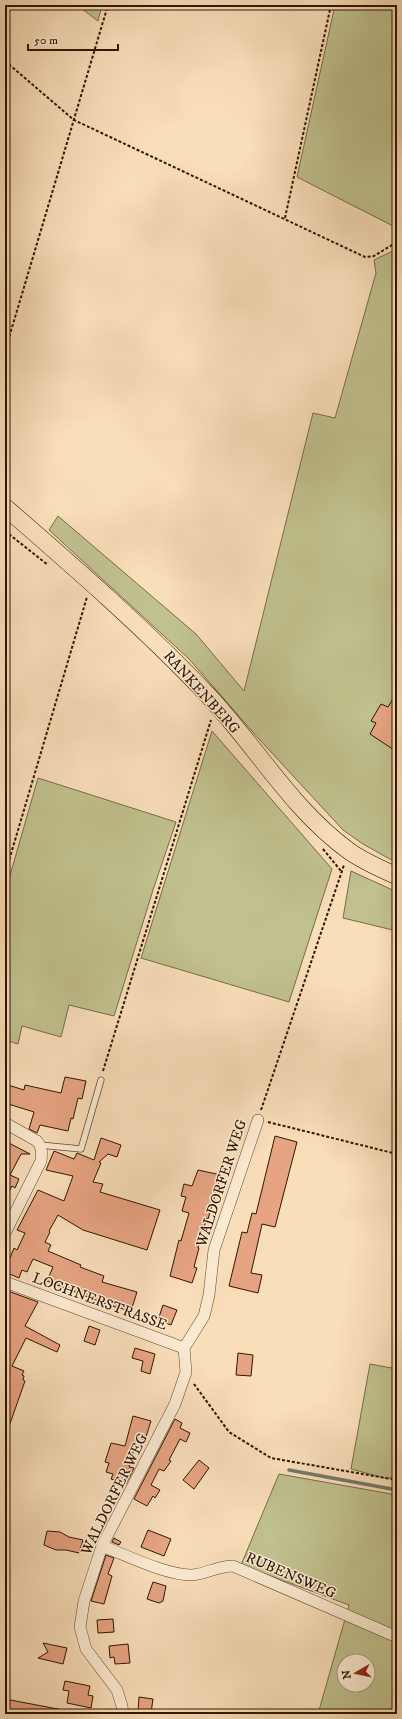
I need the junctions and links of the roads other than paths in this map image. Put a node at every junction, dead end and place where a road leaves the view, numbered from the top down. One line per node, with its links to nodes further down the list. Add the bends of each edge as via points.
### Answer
1 (5, 507): 2 (main road, RANKENBERG, via 144,630 207,693 297,804 327,834 350,852)
2 (397, 876)
3 (101, 1080): 6 (lane, via 81,1149)
4 (258, 1120): 9 (street, WALDORFER WEG, via 214,1250 204,1316)
5 (5, 1123): 6 (street)
6 (40, 1145): 7 (street, via 41,1161)
7 (5, 1233)
8 (5, 1282): 9 (street, LOCHNERSTRASSE)
9 (184, 1348): 10 (street, WALDORFER WEG, via 186,1372 175,1404)
10 (102, 1546): 11 (street, RUBENSWEG, via 171,1572 191,1575 222,1566 233,1566); 12 (street, WALDORFER WEG, via 84,1601 80,1627 86,1649 117,1690)
11 (397, 1637)
12 (123, 1714)

